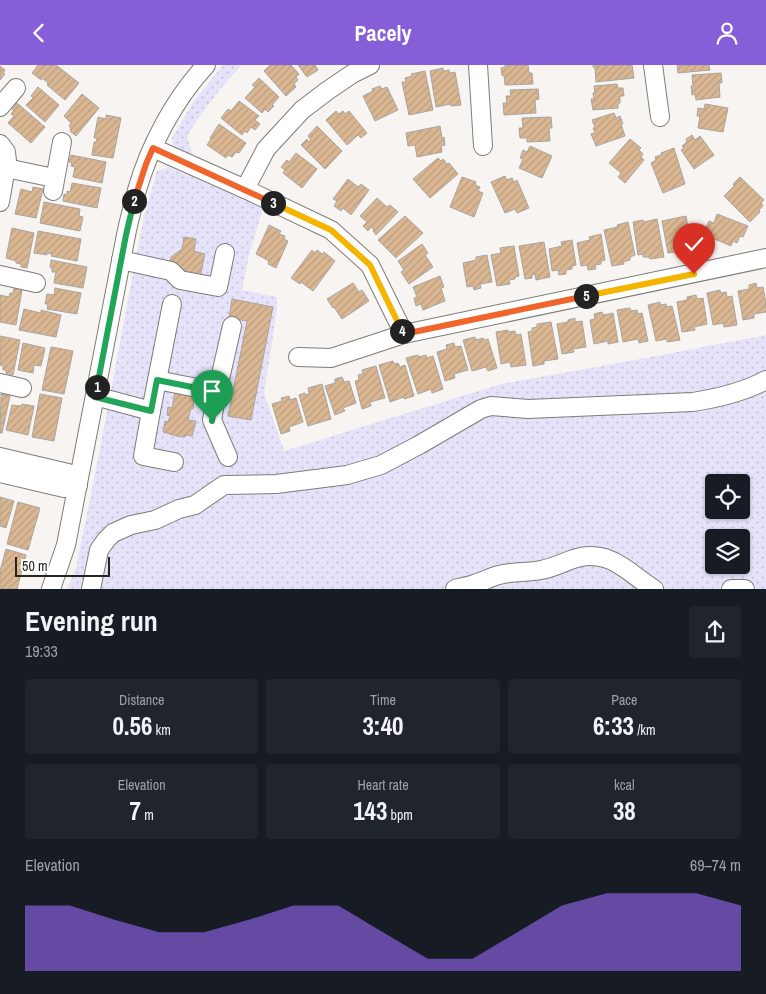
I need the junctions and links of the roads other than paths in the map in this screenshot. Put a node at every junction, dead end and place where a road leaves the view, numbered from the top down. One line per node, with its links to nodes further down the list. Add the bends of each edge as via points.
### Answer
1 (206, 65): 10 (street, via 166,121)
2 (370, 65): 12 (street, via 326,91 302,110 266,149)
3 (478, 65): 9 (street)
4 (654, 65): 7 (street)
5 (16, 88): 6 (street)
6 (0, 107)
7 (660, 117)
8 (62, 142): 11 (street, via 54,184)
9 (483, 146)
10 (153, 148): 12 (street); 16 (street, via 137,189)
11 (4, 154): 13 (street)
12 (244, 189): 21 (street, via 331,230 370,265)
13 (0, 202)
14 (225, 253): 16 (street, via 218,287 180,280 171,271)
15 (766, 259): 21 (street)
16 (121, 260): 28 (street)
17 (0, 275): 18 (street)
18 (36, 283)
19 (172, 304): 23 (street)
20 (232, 326): 27 (street)
21 (404, 334): 22 (street, via 331,358)
22 (298, 357)
23 (157, 380): 27 (street); 29 (street)
24 (766, 380): 36 (street, via 718,398 693,402 528,409 491,406 381,465 347,475 316,479 224,485 195,505 113,533 99,550)
25 (0, 383): 26 (street)
26 (22, 388)
27 (217, 392): 31 (street, via 212,421)
28 (95, 397): 29 (street); 34 (street)
29 (151, 411): 32 (street, via 143,456)
30 (0, 457): 33 (street)
31 (228, 457)
32 (174, 462)
33 (10, 470): 34 (street, via 68,473)
34 (78, 485): 35 (street, via 66,545)
35 (51, 589)
36 (91, 589)
37 (455, 589): 38 (street, via 499,575 541,570 586,556 622,565)
38 (654, 589)
39 (731, 589): 40 (street)
40 (745, 589)

